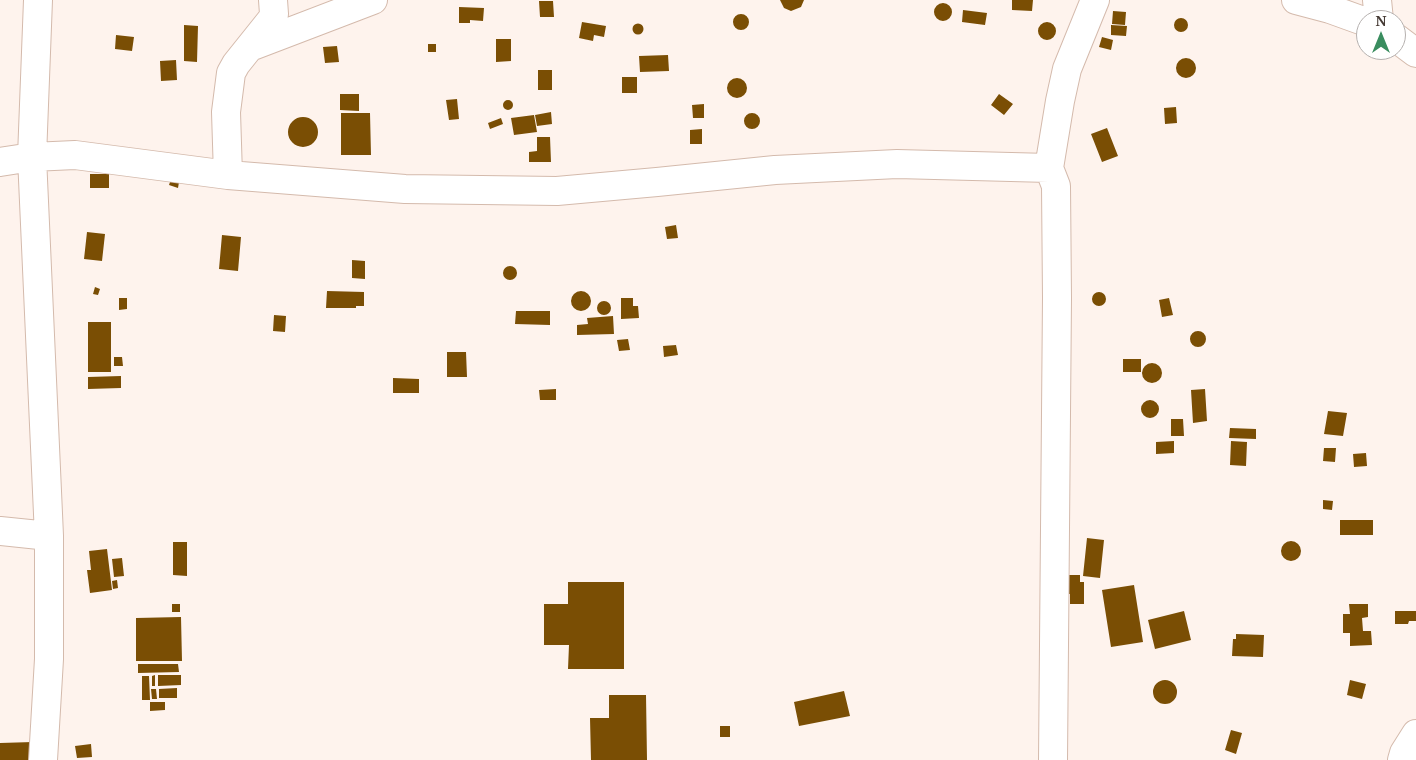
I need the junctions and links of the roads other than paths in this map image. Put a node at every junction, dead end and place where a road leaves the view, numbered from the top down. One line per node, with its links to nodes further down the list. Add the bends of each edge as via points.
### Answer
1 (38, 0): 8 (street)
2 (273, 0): 7 (street, via 272,19)
3 (373, 0): 7 (street)
4 (1095, 0): 10 (street, via 1067,69)
5 (1296, 0): 6 (street)
6 (1356, 18)
7 (250, 47): 11 (street, via 231,73 226,112)
8 (32, 157): 9 (street); 11 (street, via 75,155); 13 (street)
9 (0, 162)
10 (1049, 168): 11 (street, via 869,165 776,170 557,191 405,189); 16 (street, via 1056,186 1057,298)
11 (228, 175)
12 (0, 532): 13 (street)
13 (49, 536): 15 (street, via 49,659)
14 (1416, 734): 17 (street)
15 (43, 760)
16 (1053, 760)
17 (1402, 760)

